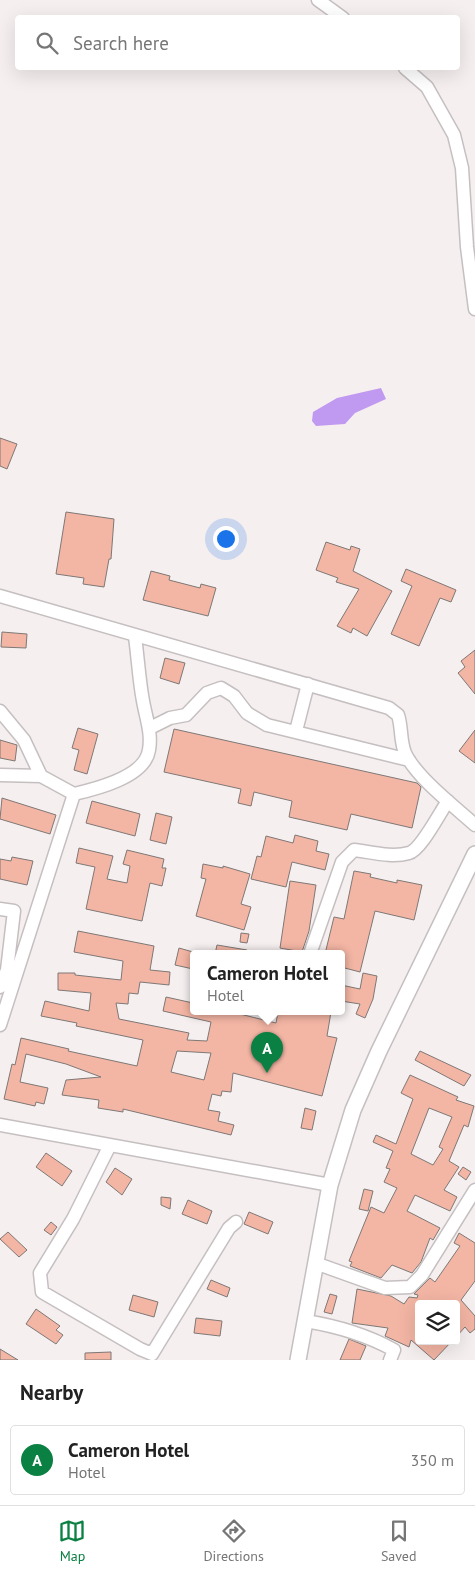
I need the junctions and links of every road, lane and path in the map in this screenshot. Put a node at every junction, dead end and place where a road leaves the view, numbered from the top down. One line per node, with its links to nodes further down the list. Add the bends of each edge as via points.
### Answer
1 (318, 0): 2 (street)
2 (339, 15)
3 (407, 70): 4 (street, via 426,88 454,135 462,168)
4 (475, 309)
5 (0, 596): 6 (street)
6 (135, 637): 7 (street); 9 (street, via 143,701)
7 (308, 684): 10 (street); 11 (street, via 396,712 402,744)
8 (0, 711): 13 (street, via 24,740)
9 (150, 728): 10 (street, via 170,718 186,715 207,693 221,688 234,696 247,713 267,725); 14 (street, via 149,752 140,767 103,787)
10 (296, 731): 11 (street)
11 (409, 760): 15 (street)
12 (0, 775): 13 (street)
13 (41, 776): 14 (street)
14 (74, 794): 21 (street)
15 (448, 800): 16 (street); 19 (street, via 419,845 410,853 389,855 354,850 342,862)
16 (475, 825)
17 (475, 854): 24 (main road, via 353,1110)
18 (0, 909): 20 (street, via 14,911 7,970)
19 (311, 950)
20 (0, 987)
21 (0, 1025)
22 (0, 1125): 23 (street)
23 (110, 1145): 24 (street); 26 (street, via 73,1219 40,1273 42,1292 152,1354 229,1228)
24 (330, 1185): 27 (main road)
25 (475, 1190): 27 (street, via 422,1275 410,1286 385,1288)
26 (236, 1222)
27 (315, 1263): 28 (main road)
28 (305, 1321): 29 (main road); 30 (street, via 356,1332 381,1343 394,1350)
29 (298, 1360)
30 (390, 1360)

